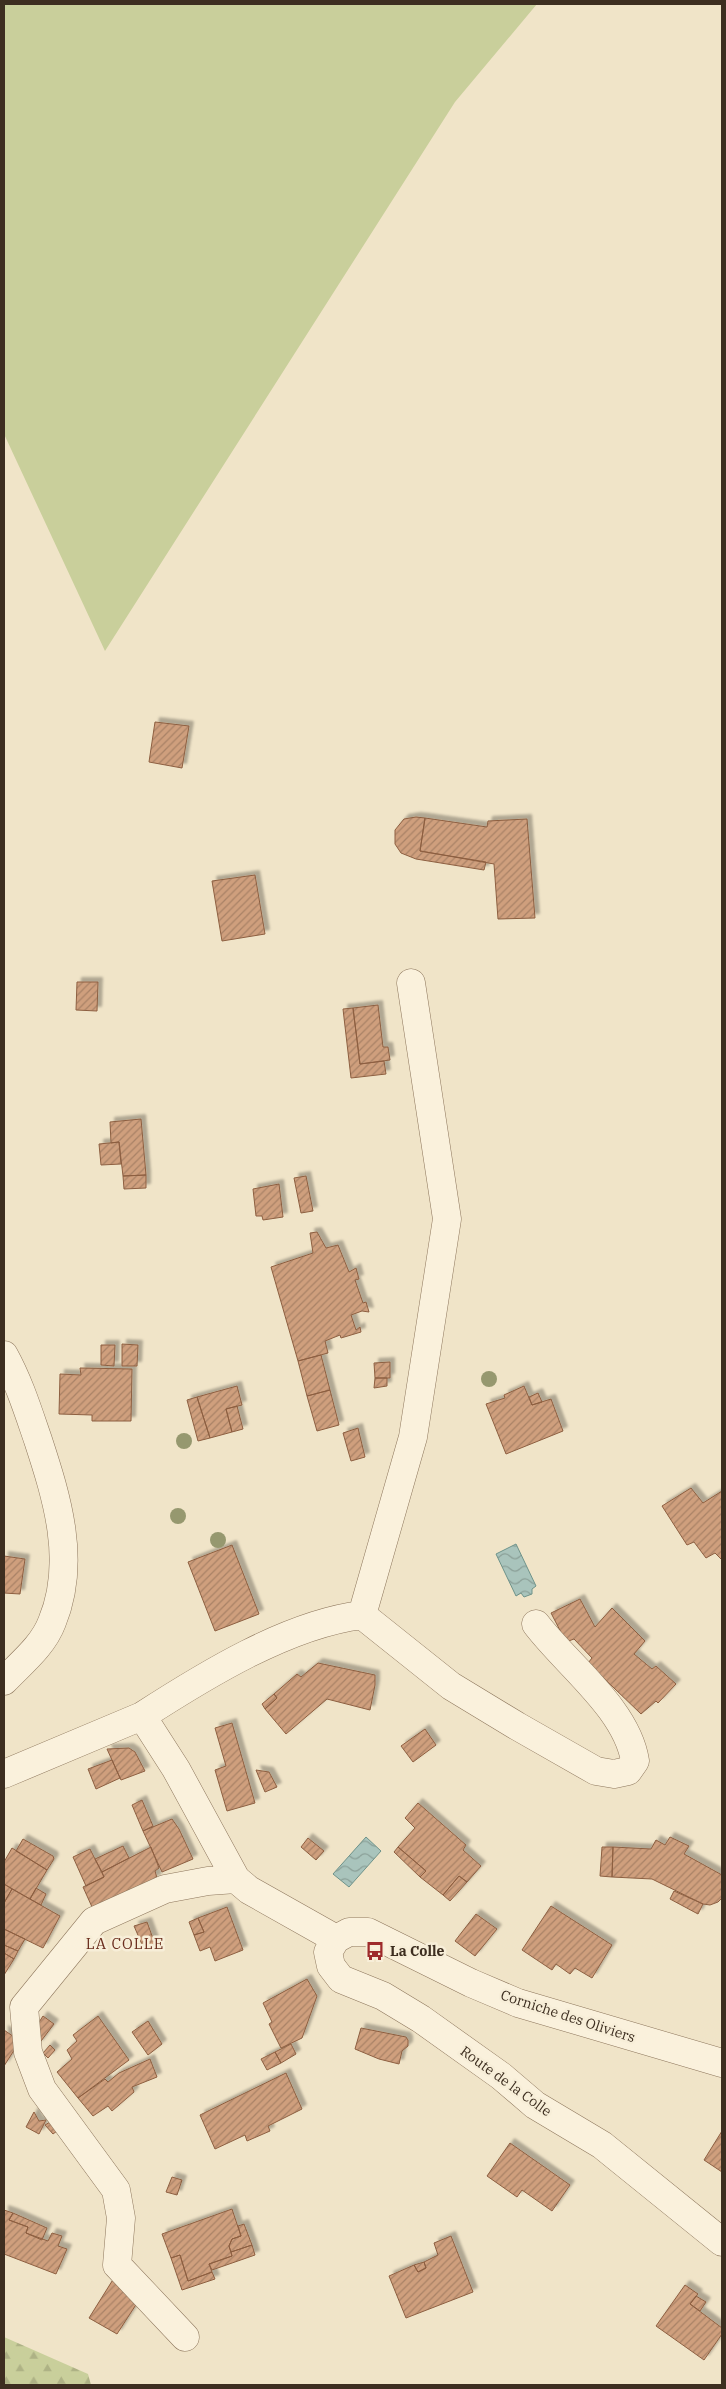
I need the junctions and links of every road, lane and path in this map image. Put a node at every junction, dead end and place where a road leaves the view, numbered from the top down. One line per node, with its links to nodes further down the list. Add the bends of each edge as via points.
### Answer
1 (412, 983): 3 (street, via 447,1219 414,1437)
2 (5, 1357): 5 (street, via 25,1401 48,1472 62,1528 65,1567 52,1622 41,1643)
3 (362, 1615): 4 (street, via 451,1686 517,1726 596,1771 614,1774 628,1771 635,1761 633,1747 618,1720); 6 (street, via 311,1626 268,1645 185,1688)
4 (536, 1624)
5 (4, 1681)
6 (142, 1716): 7 (street); 8 (street, via 176,1769)
7 (4, 1774)
8 (236, 1879): 9 (street, via 249,1890); 12 (street, via 165,1889 94,1920 24,2007 28,2052 42,2089 116,2190 121,2218 117,2265)
9 (336, 1939): 10 (street, Corniche des Oliviers, via 349,1932 368,1932 518,2003); 11 (street, Route de la Colle, via 328,1952 331,1966 341,1979 383,1996 422,2019 535,2105 602,2145)
10 (722, 2063)
11 (722, 2242)
12 (185, 2337)

